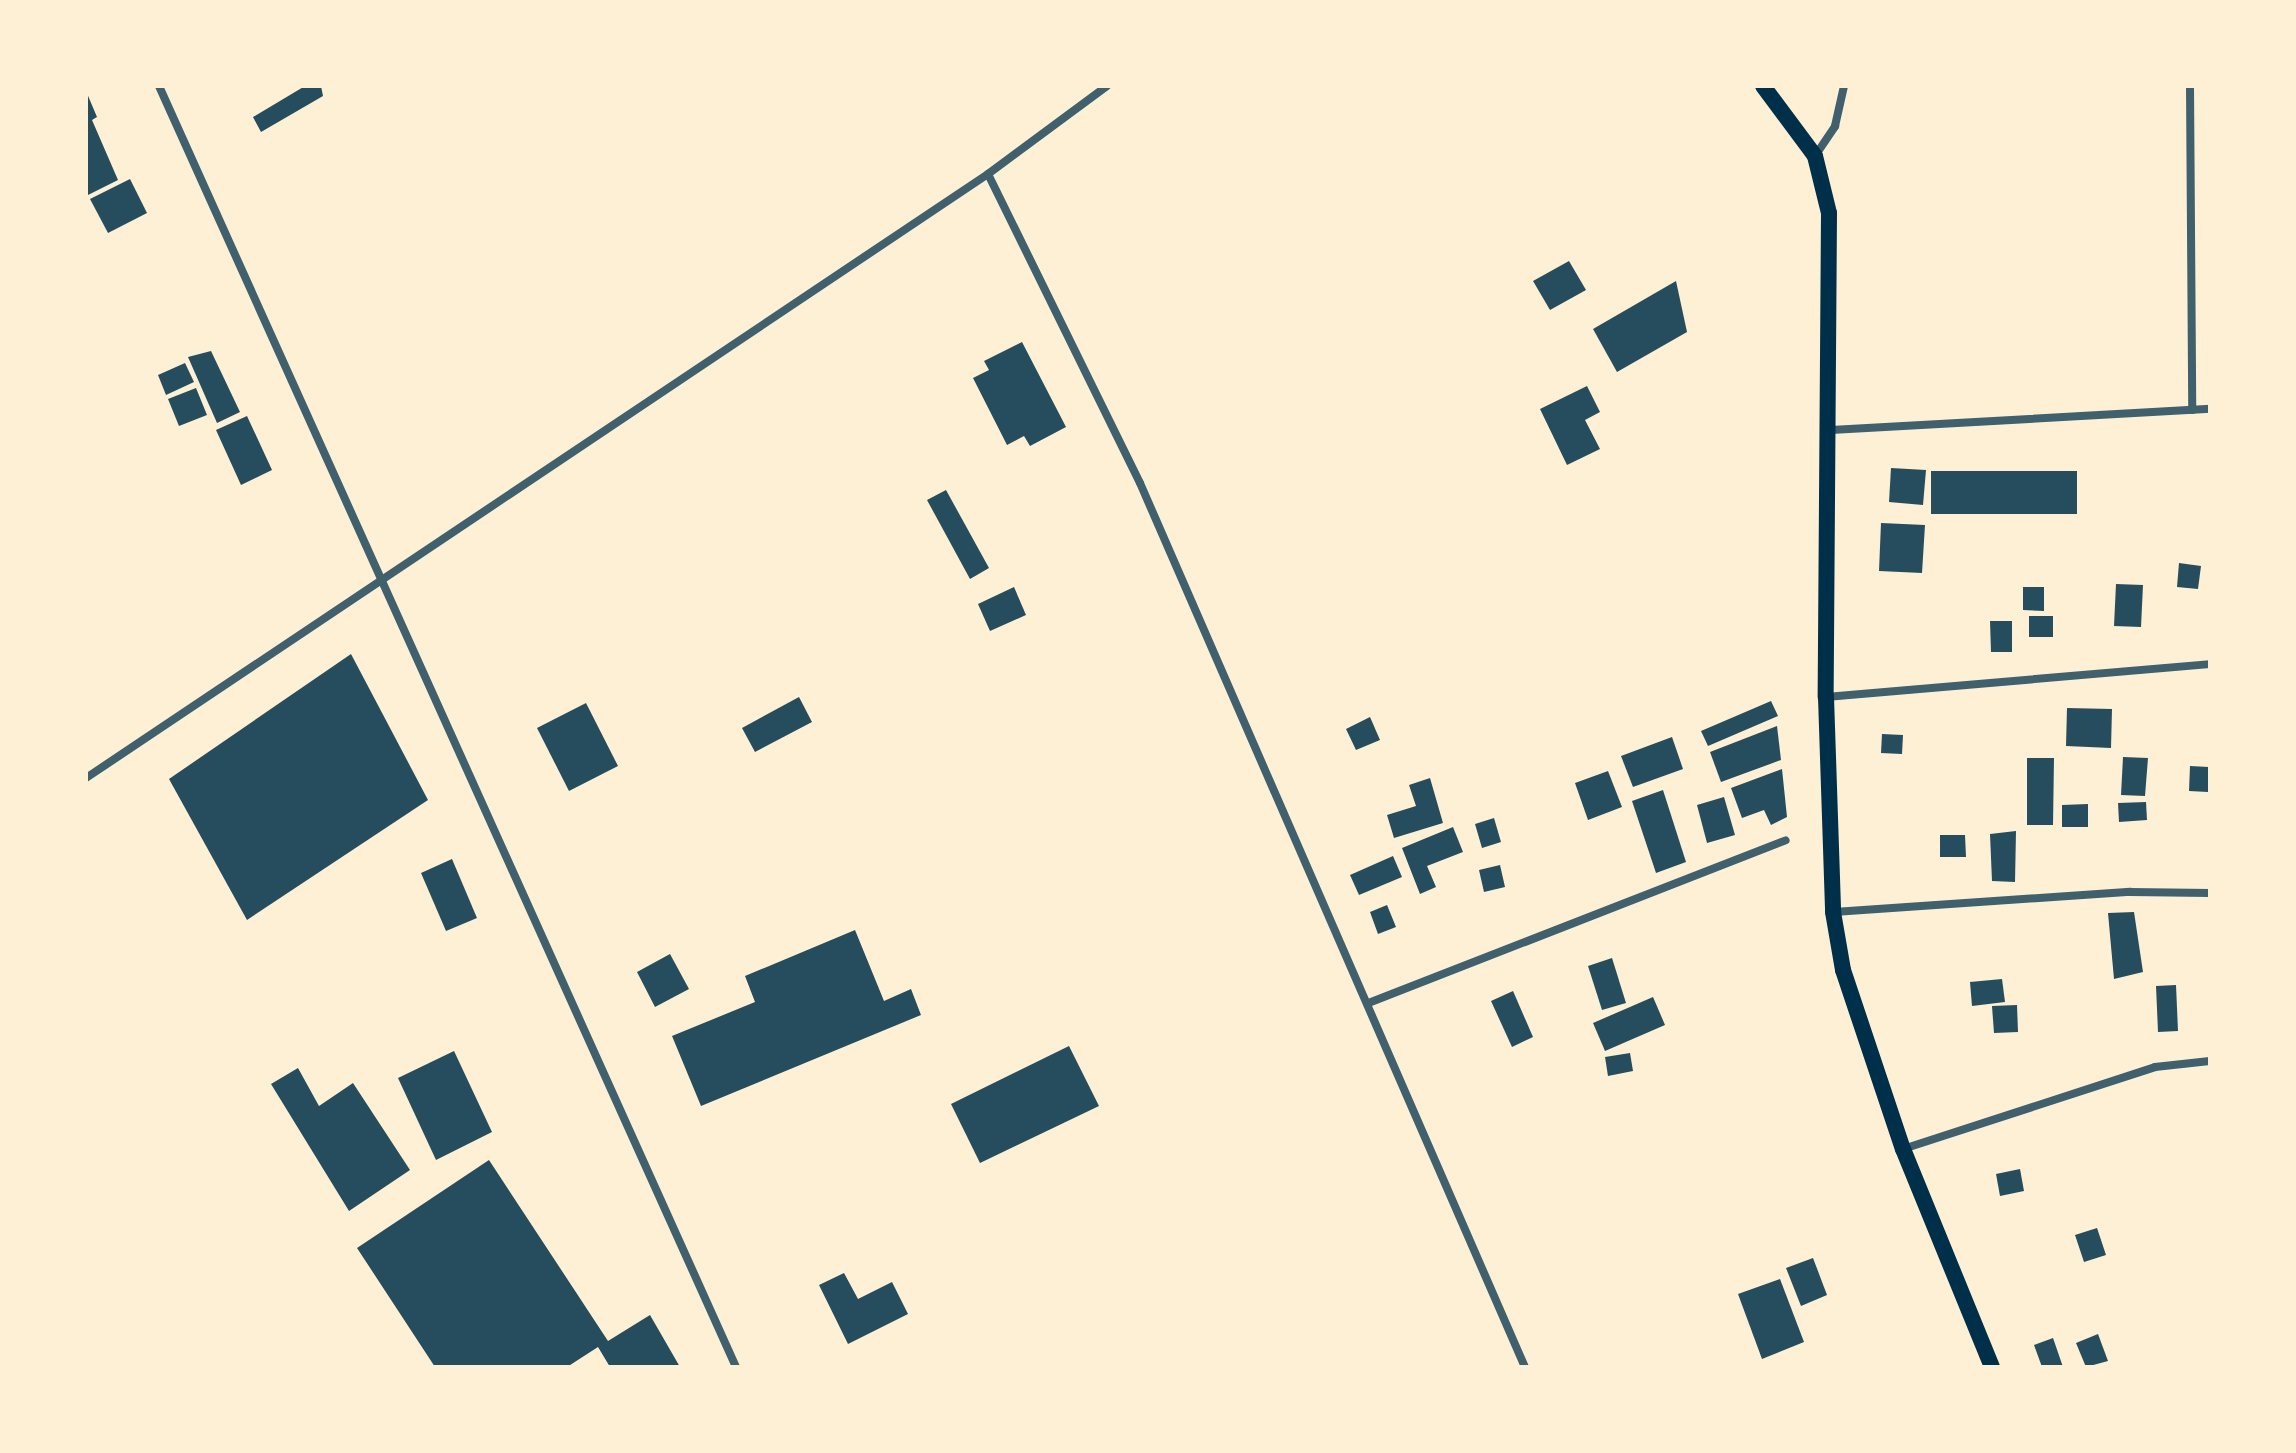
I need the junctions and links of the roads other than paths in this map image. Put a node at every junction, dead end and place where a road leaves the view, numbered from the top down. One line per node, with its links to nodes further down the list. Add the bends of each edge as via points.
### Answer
1 (159, 86): 11 (street)
2 (1107, 86): 7 (street)
3 (1763, 86): 6 (main road)
4 (1844, 86): 6 (street, via 1835,126)
5 (2190, 86): 9 (street)
6 (1815, 156): 10 (main road, via 1829,213)
7 (988, 174): 11 (street); 18 (street, via 1140,483)
8 (2210, 409): 9 (street)
9 (2192, 410): 10 (street)
10 (1831, 430): 13 (main road)
11 (381, 582): 14 (street); 21 (street)
12 (2210, 664): 13 (street)
13 (1826, 697): 17 (main road)
14 (86, 778)
15 (1786, 840): 18 (street)
16 (2210, 893): 17 (street, via 2130,892)
17 (1833, 912): 20 (main road, via 1843,970)
18 (1371, 1002): 22 (street)
19 (2210, 1061): 20 (street, via 2155,1067)
20 (1903, 1149): 23 (main road)
21 (736, 1367)
22 (1525, 1367)
23 (1992, 1367)

